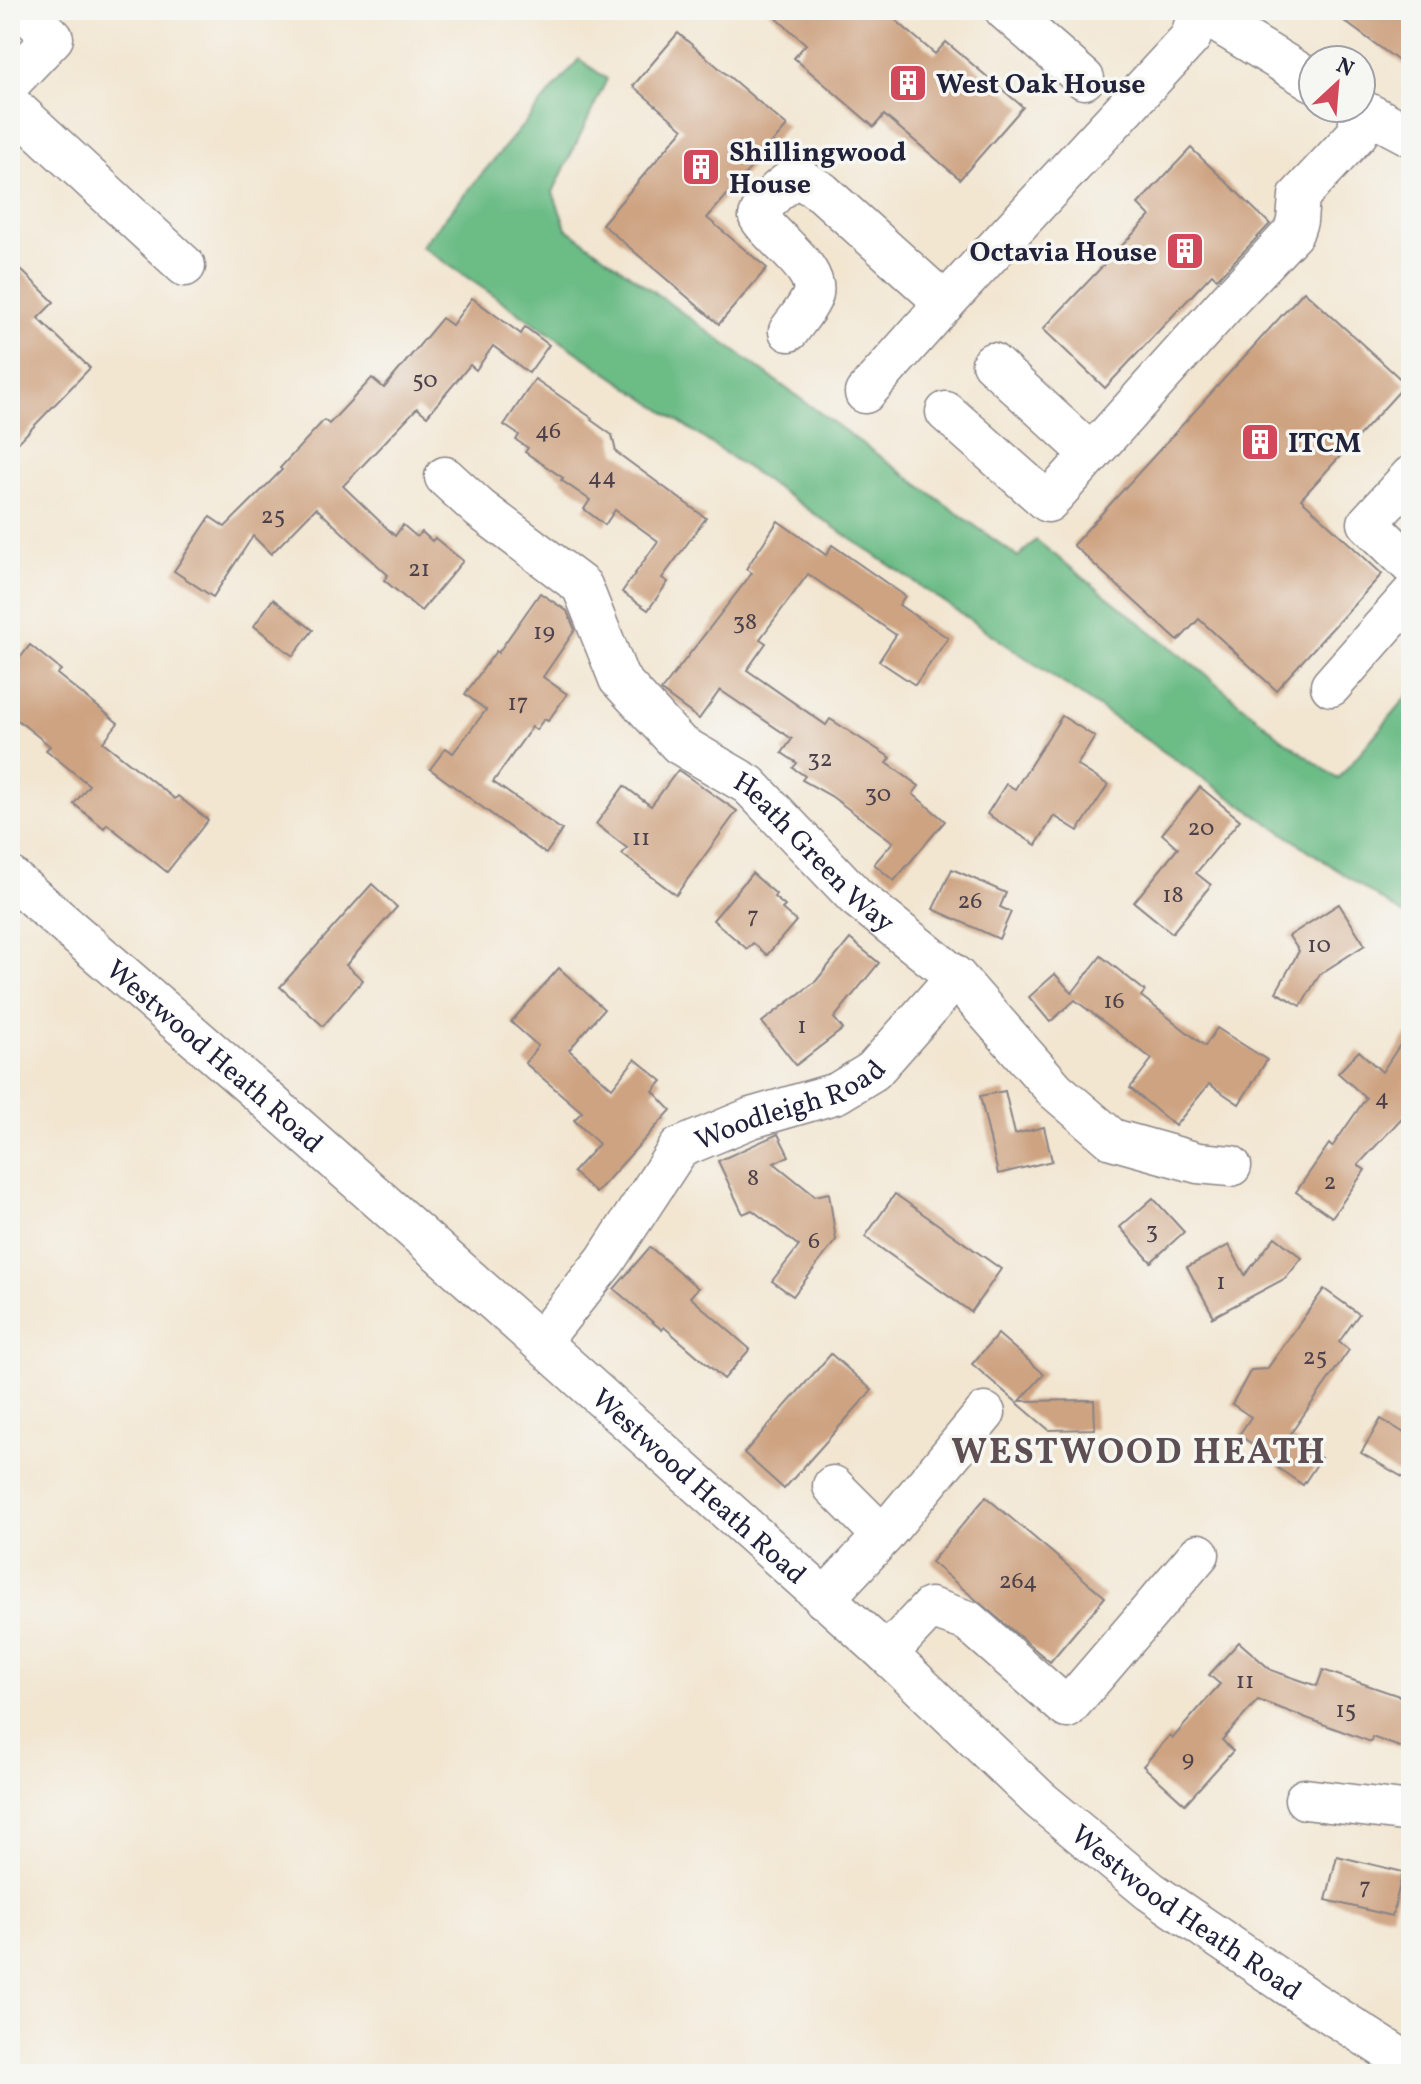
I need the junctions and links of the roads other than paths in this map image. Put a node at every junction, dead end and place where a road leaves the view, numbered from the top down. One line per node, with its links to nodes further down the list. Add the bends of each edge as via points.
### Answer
1 (24, 10): 6 (street, via 53,38)
2 (1005, 10): 5 (street)
3 (1198, 10): 4 (street); 12 (street, via 1191,37)
4 (1297, 71)
5 (1084, 79)
6 (10, 83)
7 (10, 104): 11 (street)
8 (1377, 118): 10 (street)
9 (1358, 124): 17 (street, via 1358,133 1293,181 1299,196 1293,233)
10 (1411, 136)
11 (185, 266)
12 (945, 303): 13 (street, via 822,192 797,177 769,200 759,217 812,276 812,298); 15 (street, via 888,344)
13 (789, 331)
14 (992, 363): 17 (street)
15 (865, 393)
16 (946, 412): 17 (street, via 1048,502)
17 (1091, 454)
18 (1411, 476): 20 (street, via 1368,523)
19 (445, 477): 24 (street, Heath Green Way, via 582,586 619,679 679,744 749,785 856,897)
20 (1411, 565)
21 (1411, 595): 22 (street)
22 (1331, 686)
23 (10, 877): 26 (street, Westwood Heath Road)
24 (956, 977): 25 (street, Heath Green Way, via 1055,1090 1112,1139 1198,1163); 26 (street, Woodleigh Road, via 873,1071 849,1086 679,1148 605,1261)
25 (1231, 1166)
26 (540, 1342): 31 (street, Westwood Heath Road)
27 (985, 1413): 29 (street)
28 (833, 1486): 29 (street)
29 (883, 1536): 31 (street)
30 (1199, 1554): 32 (street, via 1067,1708 968,1621 930,1608)
31 (824, 1599): 32 (street, Westwood Heath Road)
32 (887, 1654): 35 (street, Westwood Heath Road, via 1040,1800 1150,1891)
33 (1305, 1799): 34 (street)
34 (1411, 1812)
35 (1394, 2064)

